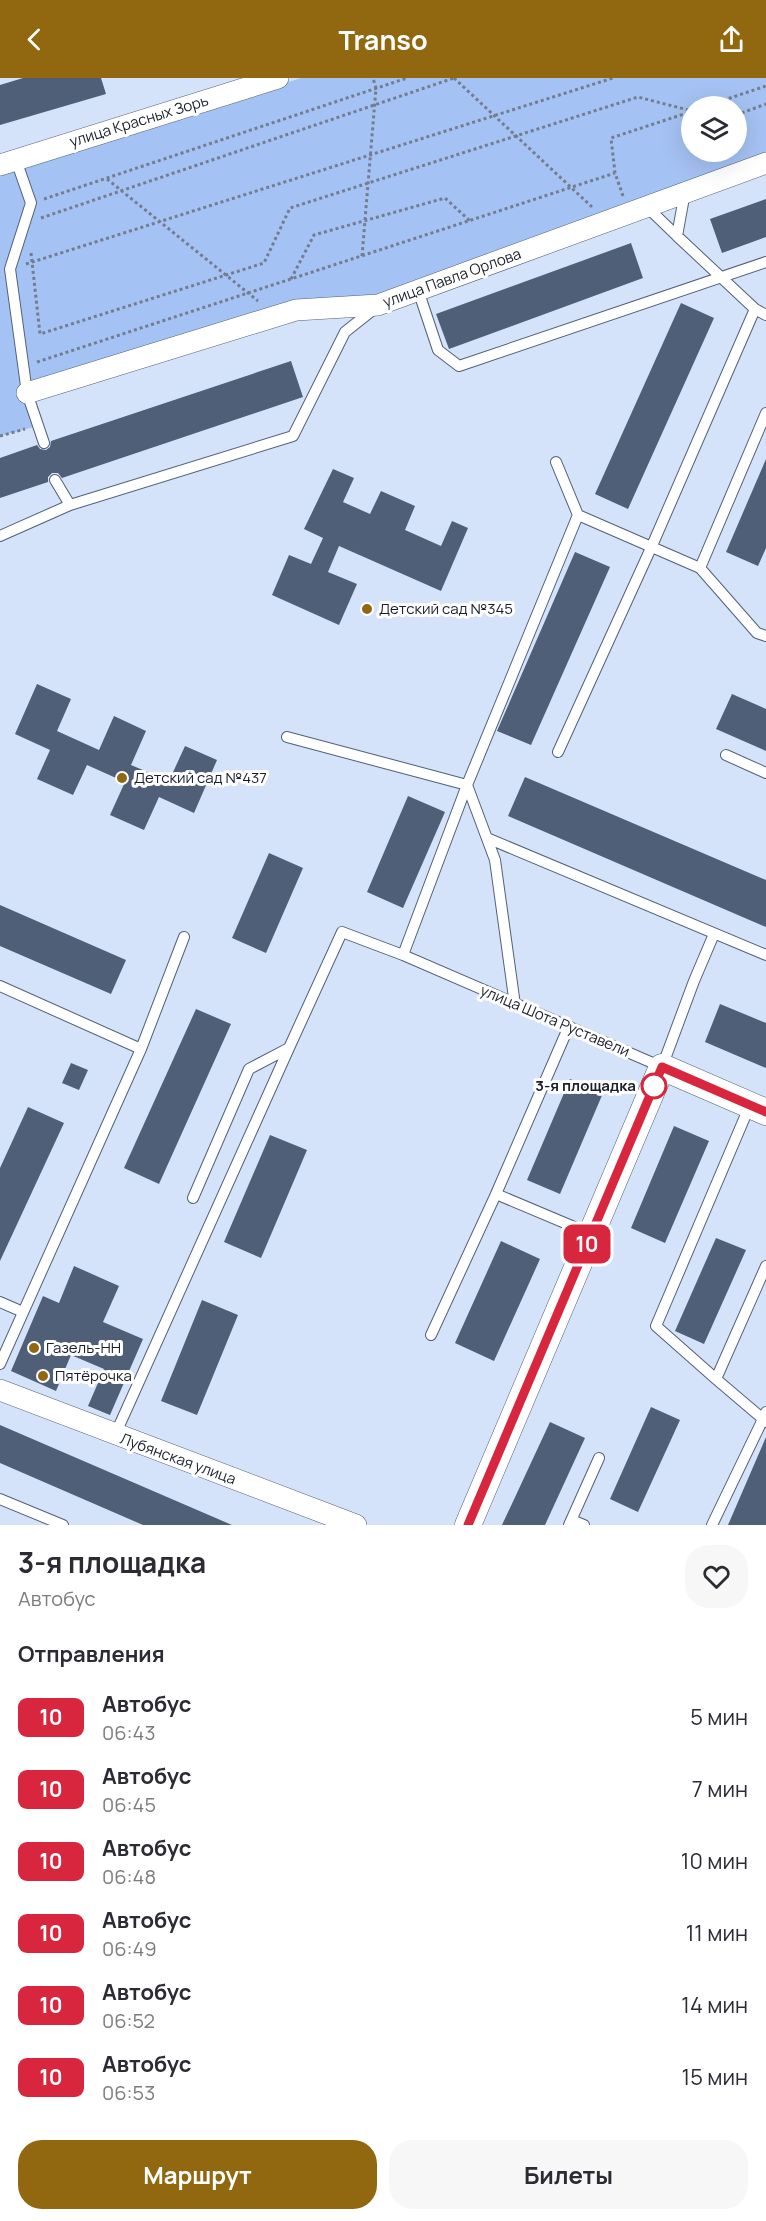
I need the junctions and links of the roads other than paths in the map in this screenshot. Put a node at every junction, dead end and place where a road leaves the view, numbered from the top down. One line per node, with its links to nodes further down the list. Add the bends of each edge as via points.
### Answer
1 (278, 78): 2 (street, улица Красных Зорь)
2 (8, 162): 13 (lane, via 31,203 10,269)
3 (766, 163): 4 (street, улица Павла Орлова)
4 (685, 191): 5 (street, улица Павла Орлова); 6 (lane)
5 (637, 209): 6 (lane); 9 (street, улица Павла Орлова)
6 (677, 236): 8 (lane)
7 (766, 262): 8 (lane)
8 (720, 277): 9 (lane, via 459,366 438,350); 11 (lane)
9 (418, 290): 10 (street, улица Павла Орлова)
10 (378, 305): 13 (street, улица Павла Орлова, via 296,310); 18 (lane, via 345,332 293,436)
11 (755, 309): 12 (lane); 21 (lane)
12 (766, 315)
13 (27, 393): 15 (lane)
14 (766, 413): 22 (lane)
15 (44, 443)
16 (556, 462): 19 (lane)
17 (55, 480): 18 (lane)
18 (70, 505): 20 (lane)
19 (578, 515): 21 (lane); 28 (lane)
20 (0, 536)
21 (651, 548): 22 (lane); 25 (lane)
22 (700, 568): 23 (lane, via 757,633)
23 (766, 636)
24 (287, 737): 28 (lane)
25 (558, 752)
26 (726, 755): 27 (lane)
27 (766, 773)
28 (467, 785): 29 (lane); 32 (lane)
29 (487, 838): 30 (lane); 35 (lane, via 495,860)
30 (714, 934): 33 (lane); 39 (lane)
31 (184, 937): 38 (lane)
32 (403, 955): 35 (lane, улица Шота Руставели); 37 (lane, улица Шота Руставели, via 342,932)
33 (766, 955)
34 (0, 986): 38 (lane)
35 (515, 1005): 36 (lane, улица Шота Руставели)
36 (569, 1026): 39 (lane, улица Шота Руставели); 41 (lane)
37 (289, 1048): 42 (lane, via 249,1069); 52 (lane)
38 (141, 1049): 46 (lane)
39 (662, 1067): 40 (street, улица Шота Руставели); 43 (street)
40 (758, 1109): 49 (lane, via 656,1326)
41 (496, 1194): 43 (lane); 47 (lane)
42 (193, 1198)
43 (591, 1234): 58 (street)
44 (766, 1266): 49 (lane)
45 (0, 1302): 46 (lane)
46 (23, 1312): 48 (lane)
47 (432, 1335)
48 (0, 1364)
49 (716, 1379): 51 (lane)
50 (0, 1390): 52 (street, Лубянская улица)
51 (765, 1418): 60 (lane)
52 (115, 1435): 56 (street, Лубянская улица)
53 (599, 1458): 55 (lane)
54 (0, 1499): 57 (lane)
55 (571, 1522): 59 (lane)
56 (353, 1524)
57 (63, 1525)
58 (468, 1525)
59 (584, 1525)
60 (712, 1525)

